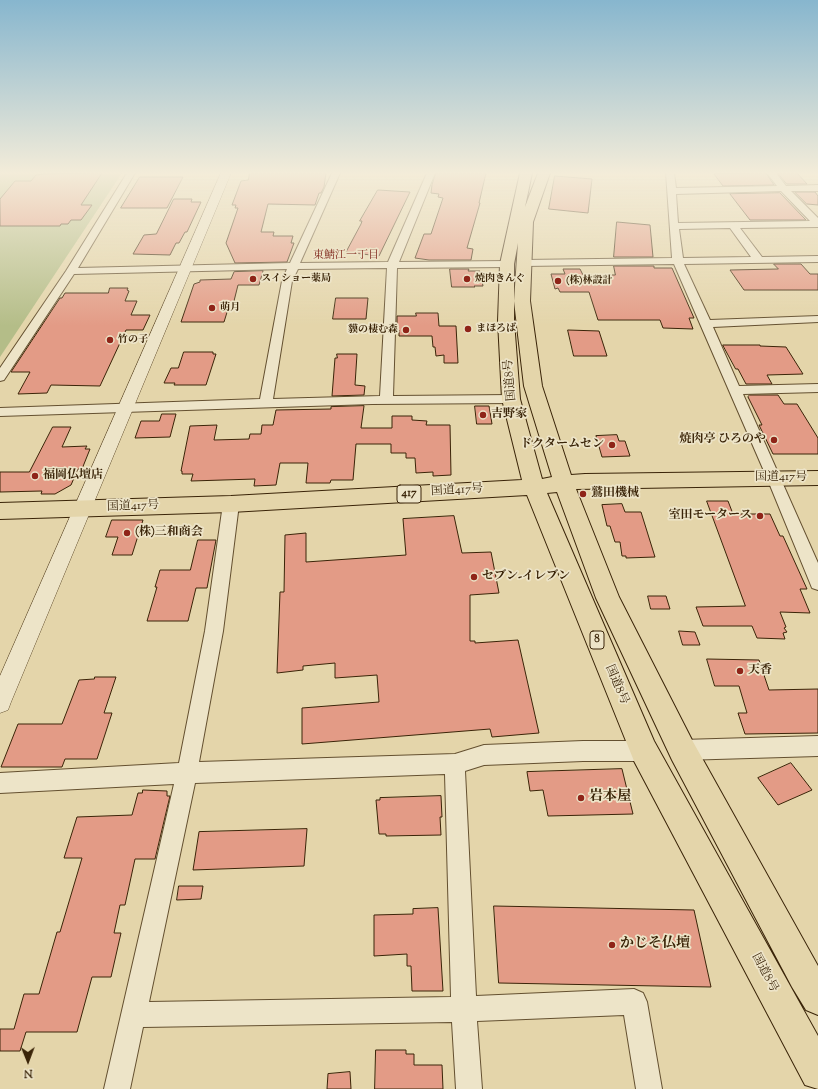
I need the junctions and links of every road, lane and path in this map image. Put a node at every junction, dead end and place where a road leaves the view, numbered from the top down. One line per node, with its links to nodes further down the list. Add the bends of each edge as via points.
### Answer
1 (100, 224): 17 (street)
2 (204, 224): 16 (street)
3 (313, 224): 15 (street)
4 (409, 224): 14 (street)
5 (519, 224): 13 (highway, 国道8号 / 8)
6 (526, 224): 13 (highway, 国道8号 / 8)
7 (818, 224): 8 (street)
8 (733, 225): 9 (street); 11 (street)
9 (674, 226): 12 (street)
10 (818, 259): 11 (street)
11 (759, 260): 12 (street)
12 (678, 262): 13 (street); 19 (street)
13 (515, 264): 14 (street); 23 (highway, 国道8号 / 8, via 506,320); 30 (highway, 国道8号 / 8, via 533,386)
14 (392, 265): 15 (street); 24 (street)
15 (294, 266): 16 (street); 25 (street, via 287,281)
16 (184, 270): 17 (street); 26 (street)
17 (71, 271): 20 (street)
18 (818, 319): 19 (street)
19 (705, 324): 22 (street)
20 (0, 378)
21 (818, 388): 22 (street)
22 (735, 390): 28 (street)
23 (511, 398): 24 (street); 31 (highway, 国道8号 / 8)
24 (386, 400): 25 (street)
25 (266, 403): 26 (street)
26 (126, 409): 27 (street); 33 (street)
27 (0, 412)
28 (774, 478): 29 (highway, 国道417号 / 417); 30 (highway, 国道417号 / 417, via 585,481); 35 (street)
29 (818, 478)
30 (564, 484): 31 (highway, 国道417号 / 417); 39 (highway, 国道8号 / 8, via 608,598)
31 (534, 487): 32 (highway, 国道417号 / 417); 40 (highway, 国道8号 / 8)
32 (231, 504): 33 (highway, 国道417号 / 417); 42 (street, via 214,631)
33 (84, 509): 34 (highway, 国道417号 / 417); 37 (street)
34 (0, 511)
35 (814, 567): 36 (street)
36 (818, 583)
37 (0, 702)
38 (818, 746): 39 (street)
39 (682, 750): 44 (highway, 国道8号 / 8)
40 (644, 751): 41 (street, via 484,755); 47 (highway, 国道8号 / 8)
41 (456, 764): 42 (street); 45 (street)
42 (187, 773): 43 (street); 46 (street)
43 (0, 783)
44 (818, 998)
45 (464, 1009): 46 (street); 49 (street); 50 (street, via 634,1002)
46 (133, 1016): 48 (street)
47 (818, 1072)
48 (117, 1089)
49 (469, 1089)
50 (649, 1089)

